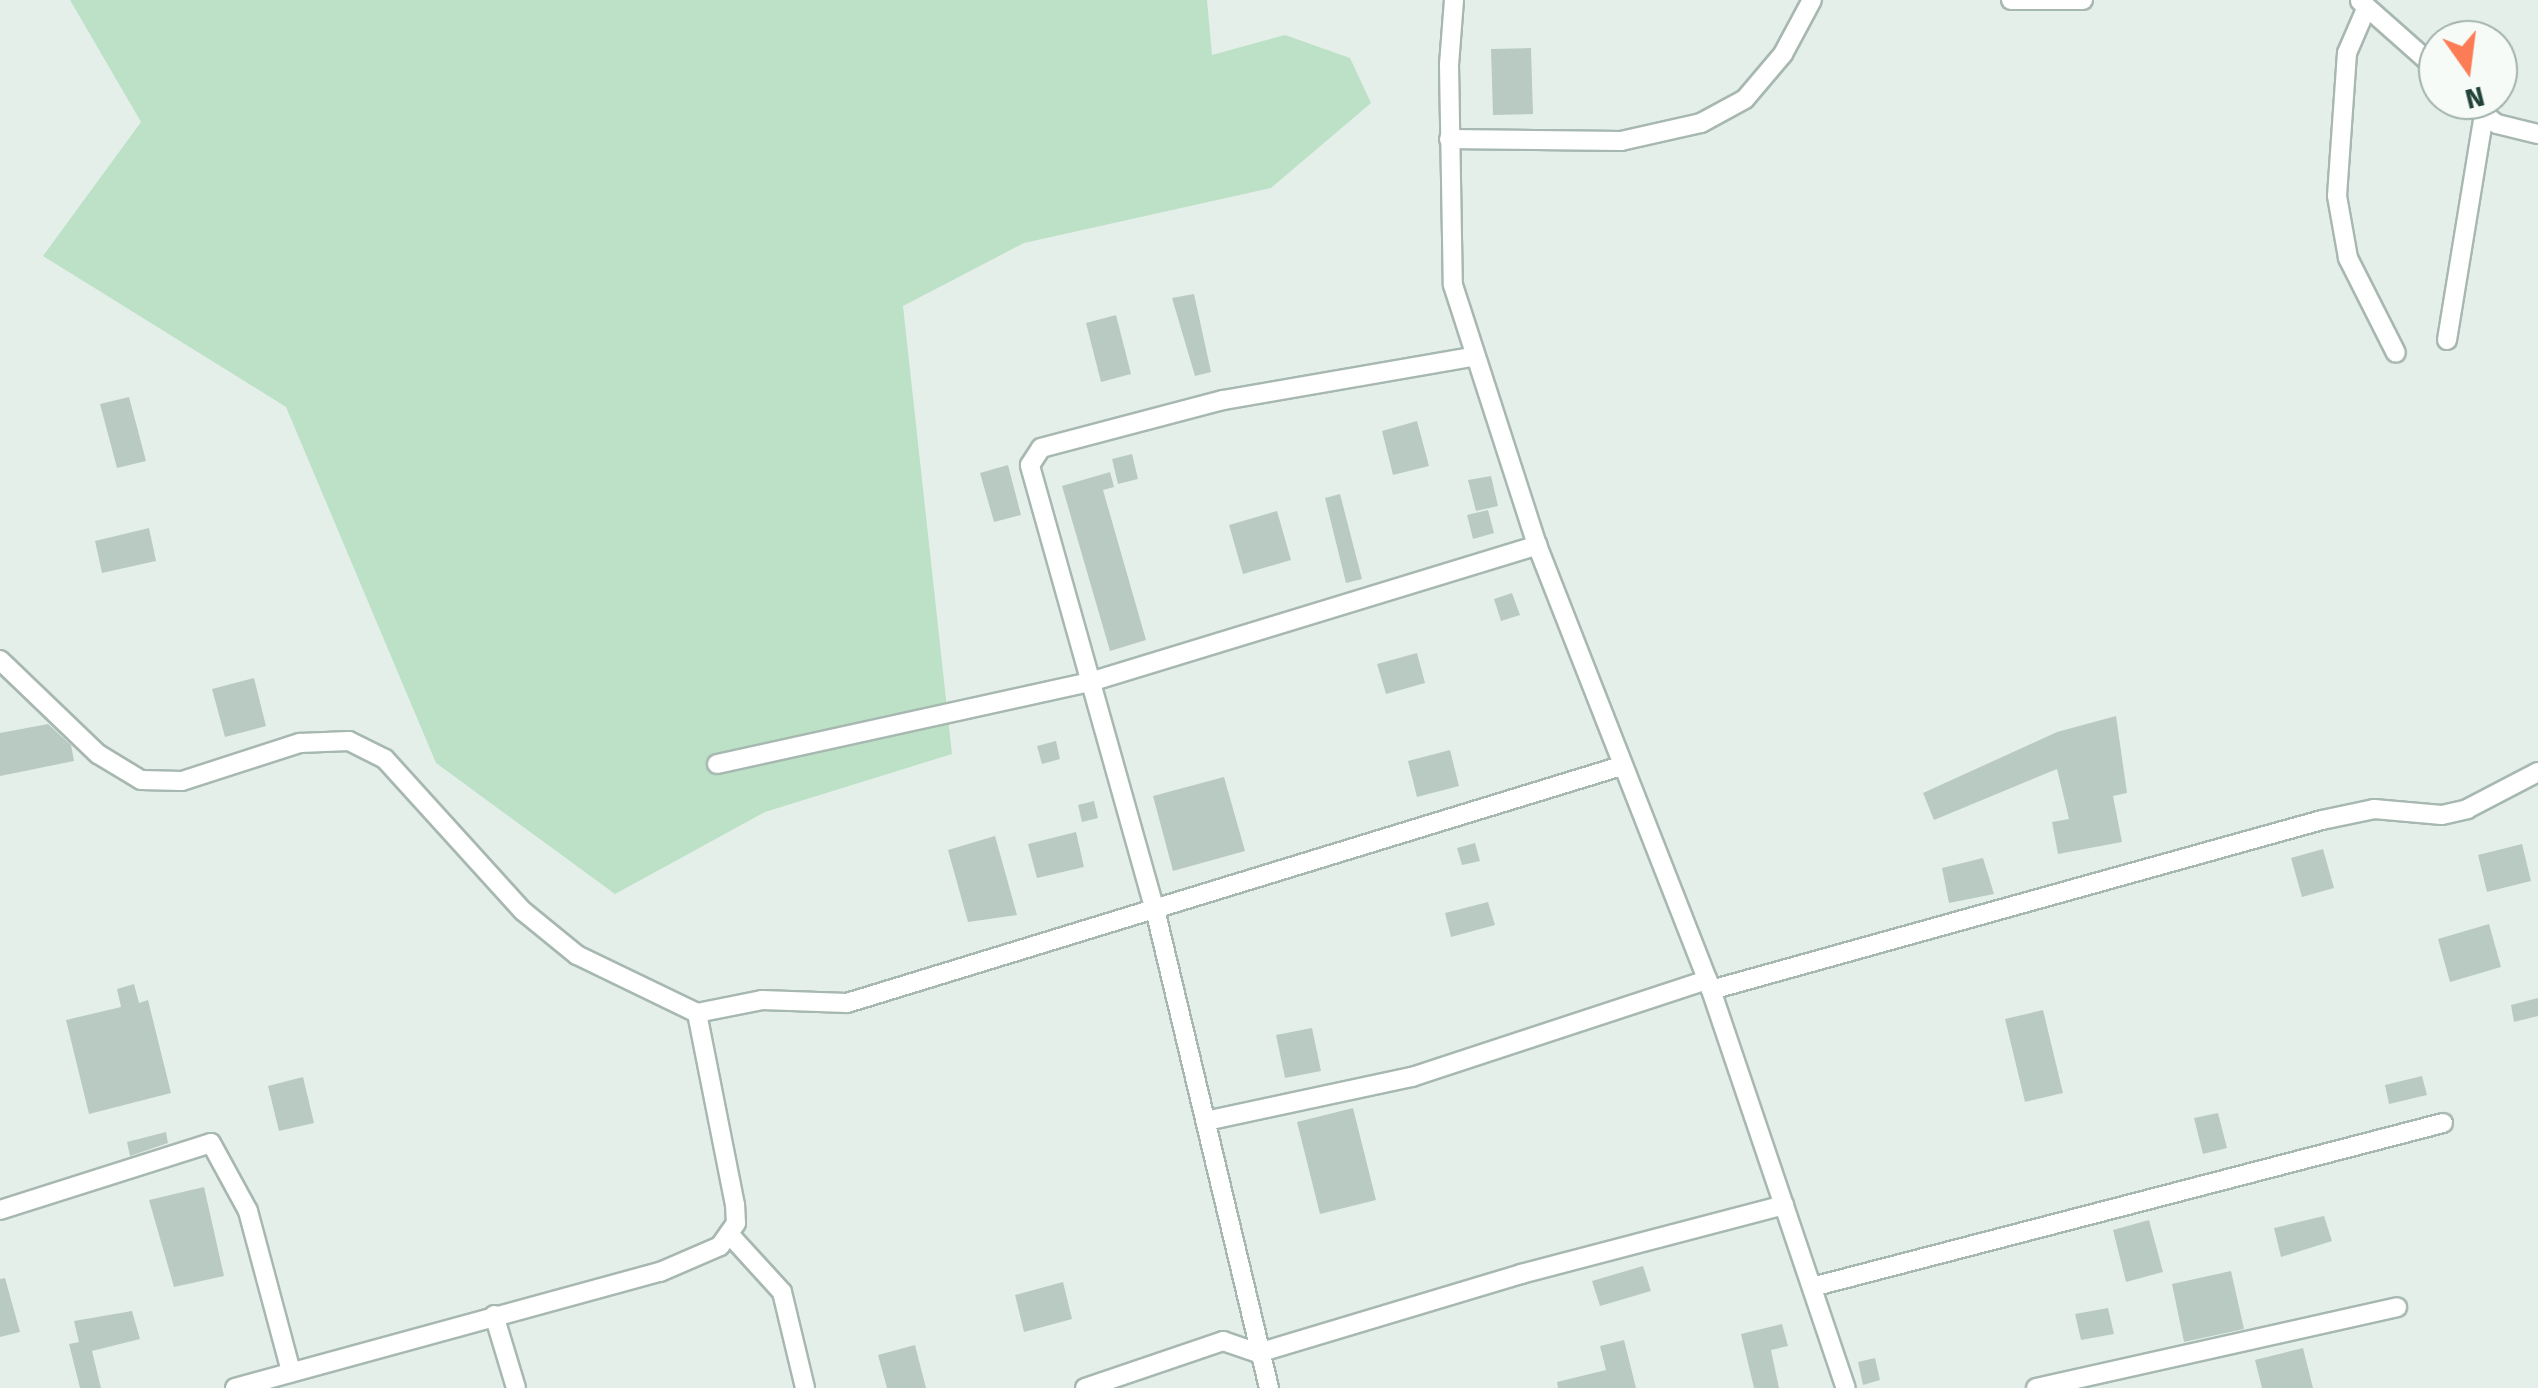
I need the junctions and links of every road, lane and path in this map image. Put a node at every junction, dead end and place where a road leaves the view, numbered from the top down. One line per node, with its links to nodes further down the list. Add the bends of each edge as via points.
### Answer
1 (1454, 0): 10 (street)
2 (1812, 0): 10 (street, via 1784,54 1745,99 1702,123 1621,140)
3 (2012, 0): 4 (street)
4 (2083, 0)
5 (2363, 4): 6 (street); 12 (street, via 2347,53 2337,196 2348,258)
6 (2418, 52)
7 (2483, 120): 11 (street)
8 (2498, 120): 9 (street)
9 (2538, 134)
10 (1449, 139): 13 (street, via 1453,285)
11 (2447, 340)
12 (2396, 353)
13 (1473, 357): 14 (street); 16 (street, via 1223,400 1040,448 1030,465)
14 (1537, 546): 16 (street); 18 (street)
15 (0, 660): 22 (street, via 98,754 141,780 182,781 300,742 350,741 385,759 523,910 577,955)
16 (1090, 682): 17 (street); 20 (street)
17 (717, 764)
18 (1621, 766): 20 (street); 21 (street)
19 (2538, 772): 21 (street, via 2442,815 2374,809 2304,824)
20 (1154, 907): 22 (street, via 847,1003 762,1000); 23 (street)
21 (1709, 985): 23 (street, via 1412,1077); 25 (street)
22 (697, 1013): 27 (street, via 735,1205)
23 (1206, 1121): 31 (street)
24 (2443, 1122): 28 (street)
25 (1784, 1205): 28 (street); 31 (street)
26 (0, 1210): 32 (street, via 211,1143 248,1211)
27 (730, 1235): 30 (street, via 720,1246 660,1272); 35 (street, via 782,1292)
28 (1812, 1288): 38 (street)
29 (2396, 1306): 39 (street)
30 (494, 1315): 32 (street); 34 (street)
31 (1258, 1353): 36 (street, via 1223,1341); 37 (street)
32 (291, 1372): 33 (street)
33 (235, 1388)
34 (516, 1388)
35 (806, 1388)
36 (1085, 1388)
37 (1268, 1388)
38 (1846, 1388)
39 (2036, 1388)

